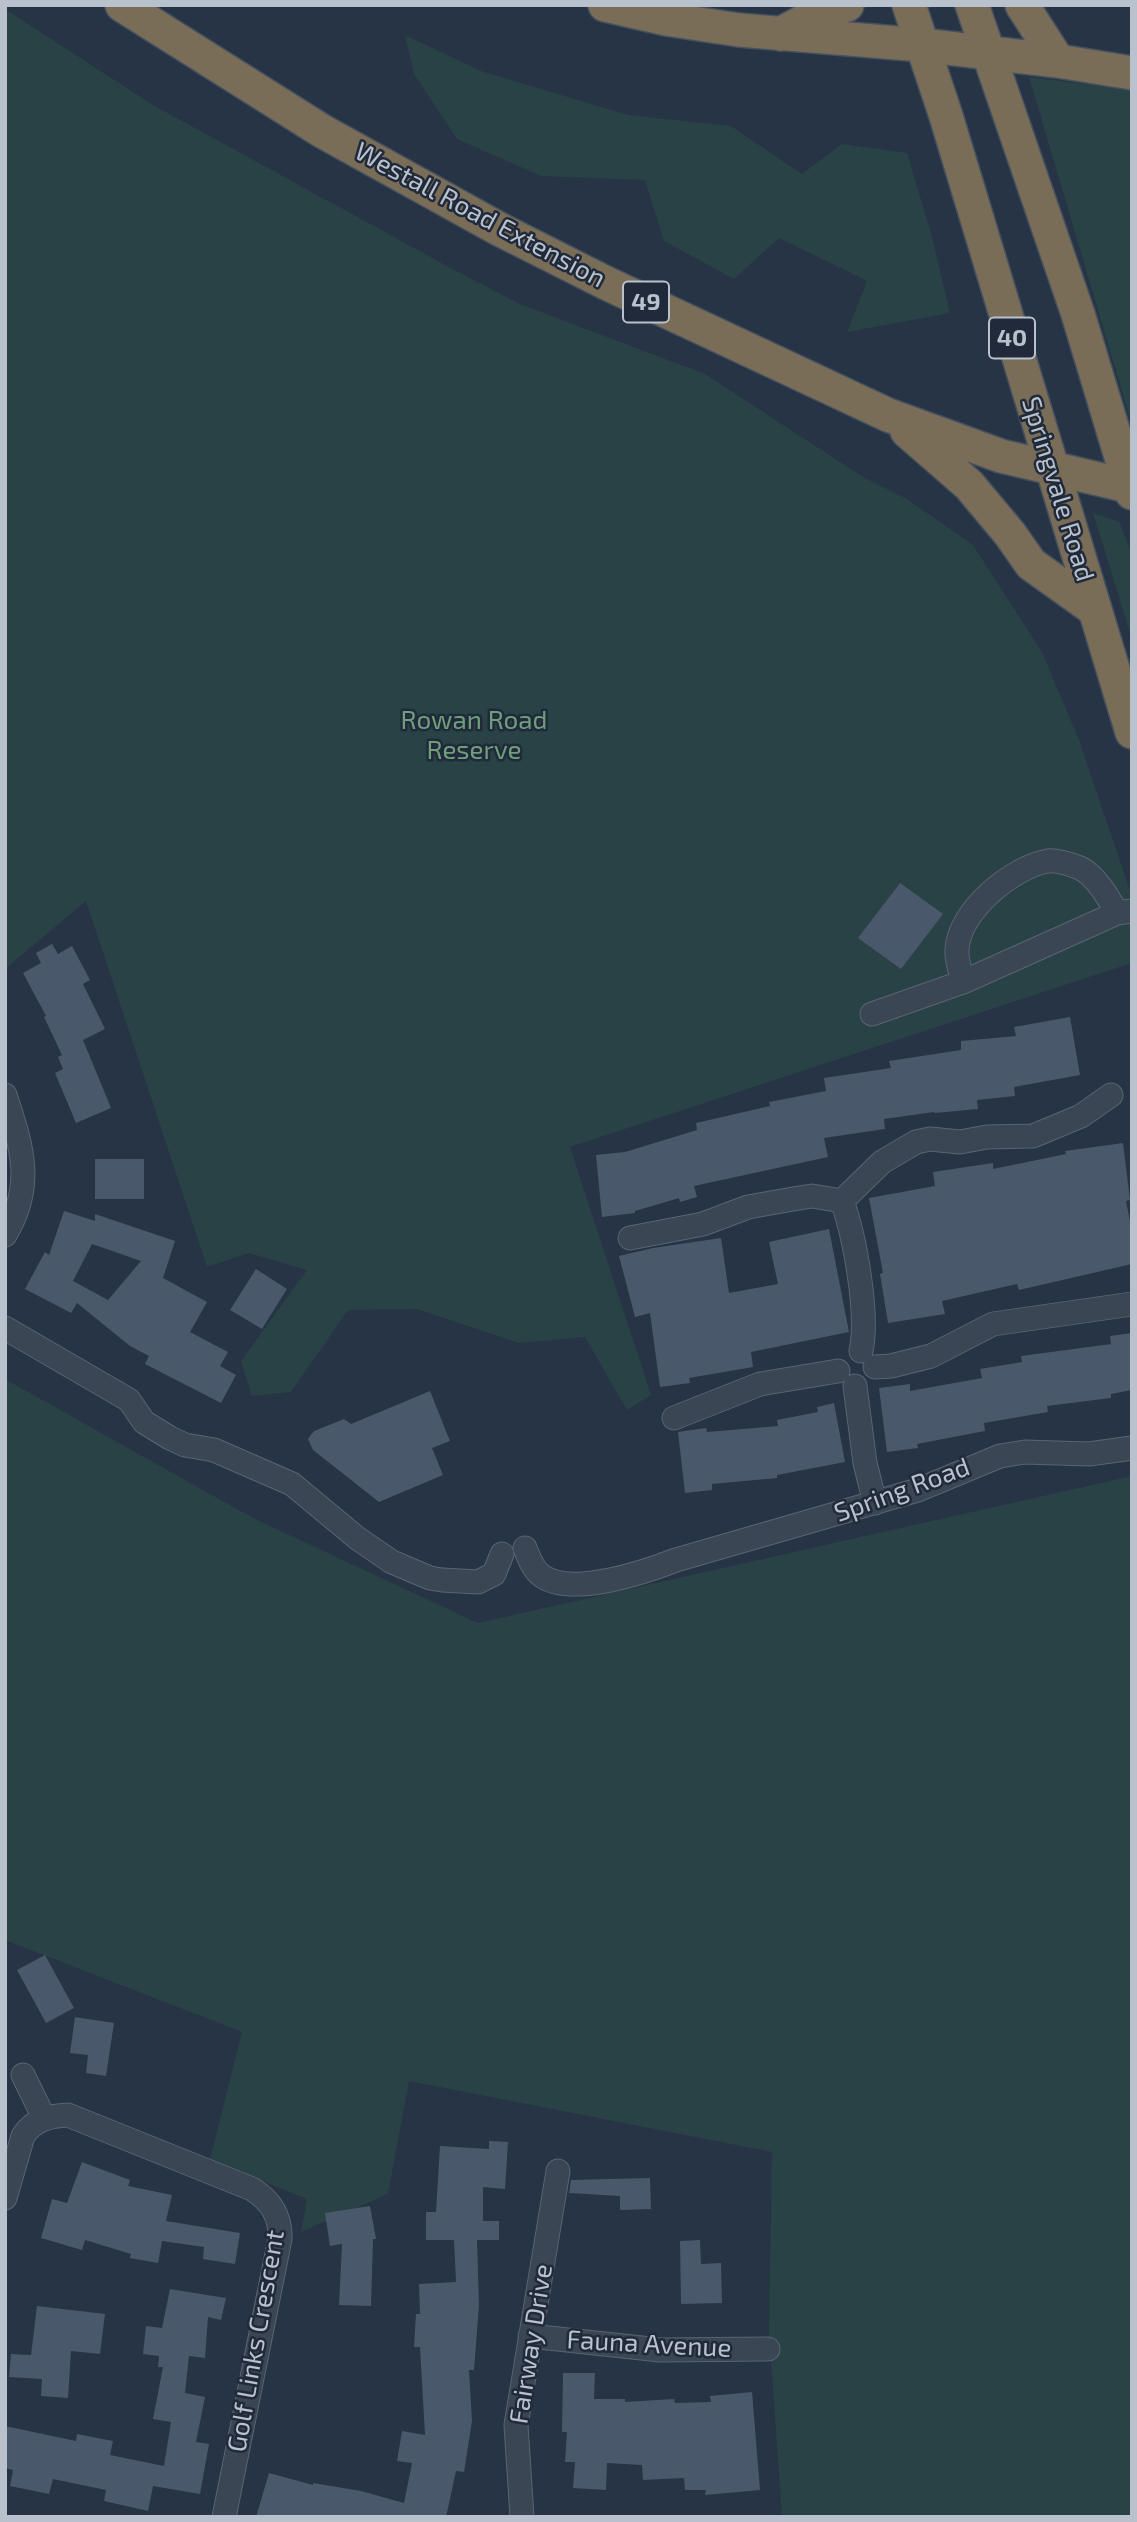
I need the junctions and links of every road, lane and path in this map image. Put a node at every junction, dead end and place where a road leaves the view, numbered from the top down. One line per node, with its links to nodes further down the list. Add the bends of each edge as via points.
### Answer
1 (122, 5): 12 (highway, Westall Road Extension / 49, via 322,131 499,229)
2 (605, 5): 7 (highway, via 705,26)
3 (847, 5): 7 (highway, via 821,12)
4 (909, 5): 8 (highway, Springvale Road / 40)
5 (972, 5): 9 (highway)
6 (1022, 5): 10 (highway)
7 (780, 34): 8 (highway)
8 (922, 45): 9 (highway); 13 (highway, Springvale Road / 40)
9 (990, 53): 10 (highway); 14 (highway)
10 (1058, 61): 11 (highway)
11 (1132, 73)
12 (888, 415): 13 (highway, Westall Road Extension / 49, via 1001,456); 15 (highway, via 969,485 1031,564)
13 (1051, 467): 14 (highway, 49); 15 (highway, Springvale Road / 40)
14 (1131, 489)
15 (1094, 609): 16 (highway, Springvale Road / 40)
16 (1132, 732)
17 (1125, 912): 18 (street); 18 (street, via 1081,869 1050,860 1021,871 992,890 968,917 957,950)
18 (963, 982): 19 (street)
19 (872, 1014)
20 (5, 1095): 23 (street, via 22,1152 24,1176 18,1210)
21 (1111, 1095): 22 (street, via 1081,1116 1032,1136 913,1143 877,1166)
22 (842, 1201): 24 (street, via 812,1196 793,1199 748,1207 704,1224); 27 (street, via 851,1230)
23 (5, 1235)
24 (630, 1238)
25 (1132, 1304): 27 (street, via 993,1324 931,1356 891,1366)
26 (5, 1328): 33 (street, via 129,1400 144,1422 178,1442 214,1450 292,1484 374,1550 412,1572 442,1580 482,1581 495,1574)
27 (868, 1359): 28 (street, via 868,1379)
28 (847, 1378): 29 (street, via 760,1384); 31 (street)
29 (674, 1418)
30 (1132, 1448): 31 (street, Spring Road, via 1000,1456)
31 (874, 1503): 32 (street, Spring Road, via 596,1582 571,1584 542,1577)
32 (525, 1548)
33 (502, 1554)
34 (23, 2075): 35 (street)
35 (44, 2118): 37 (street, via 23,2136); 40 (street, Golf Links Crescent, via 77,2118 240,2184 264,2196 276,2213 280,2239)
36 (558, 2171): 38 (street, Fairway Drive)
37 (5, 2198)
38 (530, 2336): 39 (street, Fauna Avenue, via 660,2350); 41 (street, Fairway Drive, via 516,2425)
39 (768, 2349)
40 (223, 2517)
41 (522, 2517)

